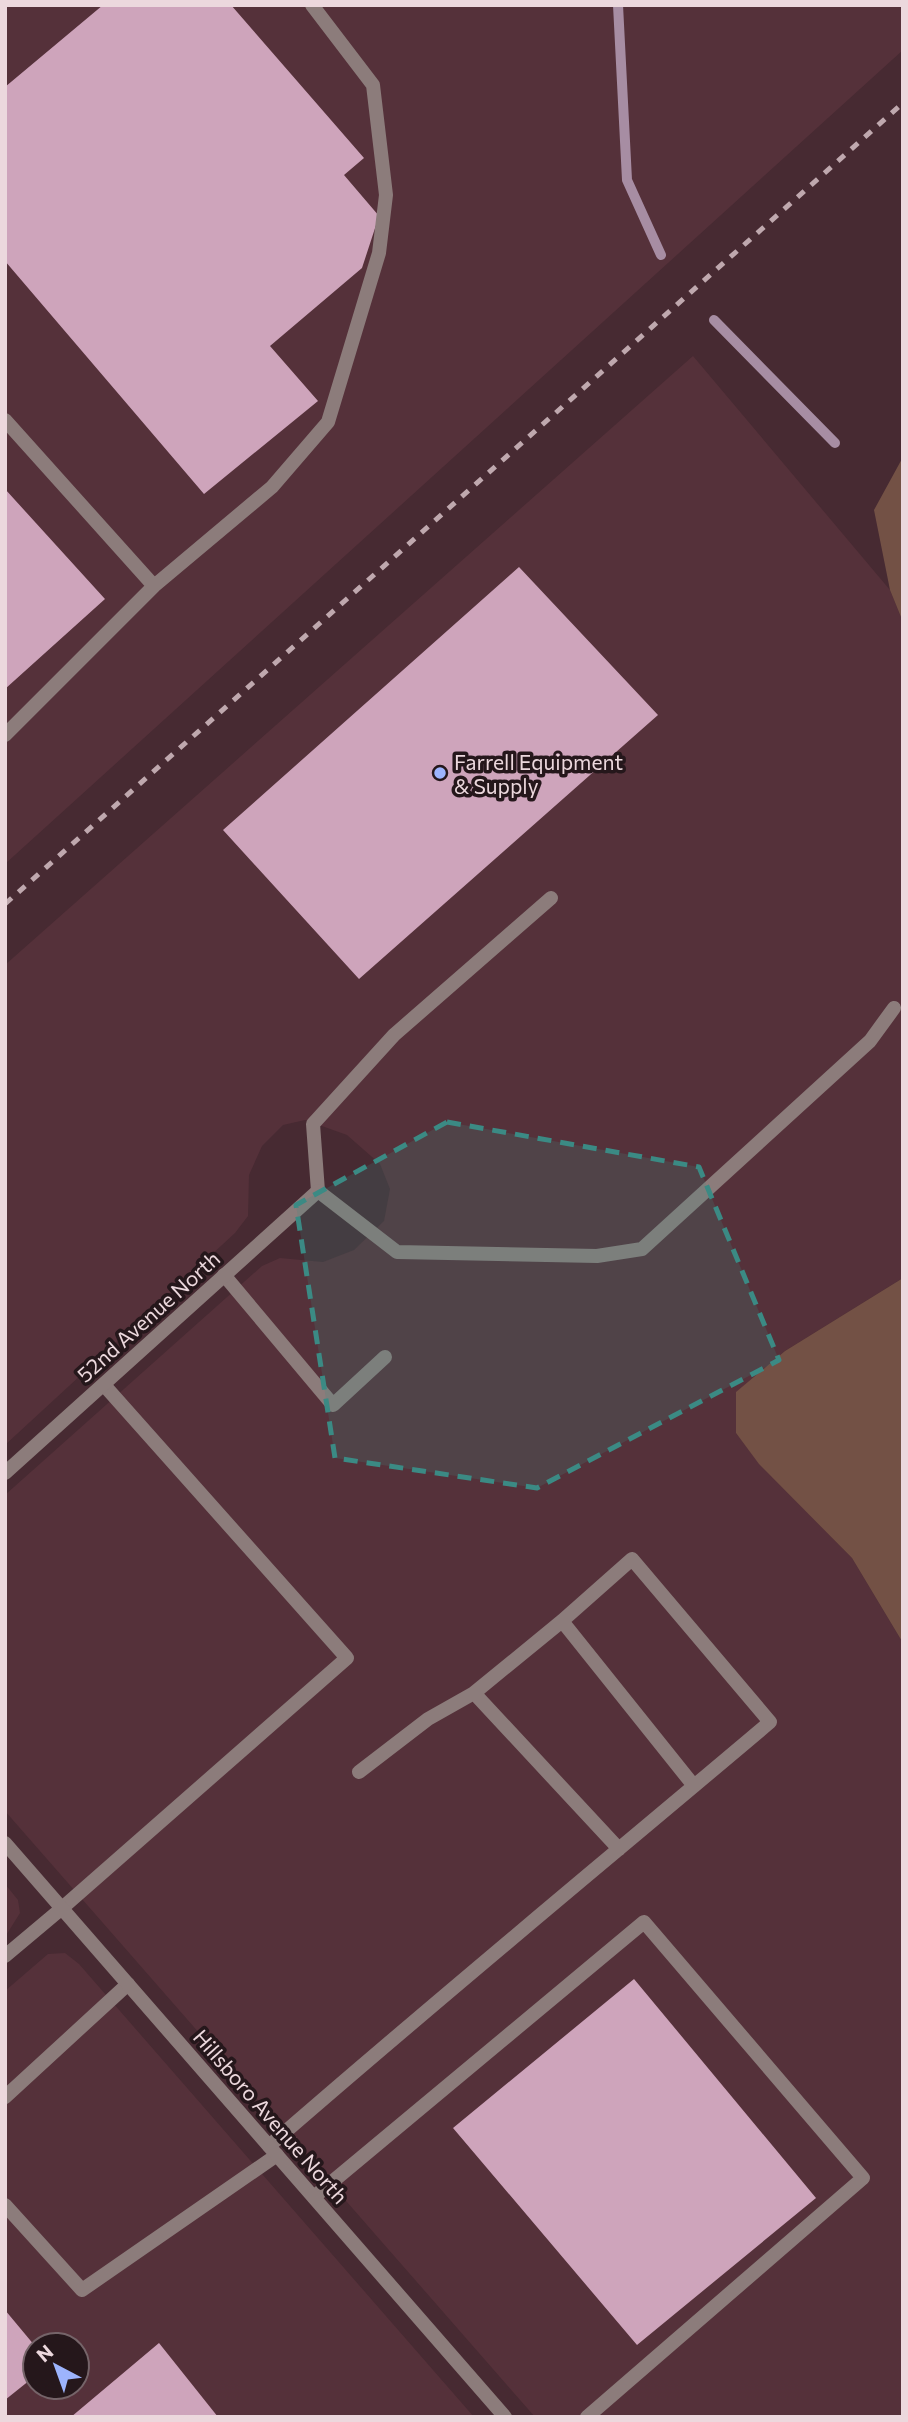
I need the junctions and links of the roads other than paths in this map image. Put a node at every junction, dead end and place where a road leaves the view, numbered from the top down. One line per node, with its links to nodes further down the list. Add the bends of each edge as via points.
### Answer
1 (312, 5): 3 (street, via 373,86 386,195 380,253 328,422 272,486)
2 (5, 420): 3 (street)
3 (154, 586): 4 (street)
4 (5, 736)
5 (551, 898): 7 (street, via 394,1035 313,1124)
6 (894, 1008): 7 (street, via 870,1041 642,1249 597,1256 397,1252)
7 (318, 1191): 8 (street, 52nd Avenue North)
8 (224, 1275): 9 (street, via 333,1405); 10 (street, 52nd Avenue North)
9 (386, 1357)
10 (104, 1385): 11 (street, 52nd Avenue North); 18 (street, via 347,1658)
11 (5, 1473)
12 (562, 1621): 13 (street); 15 (street); 15 (street, via 632,1559 770,1722)
13 (474, 1693): 14 (street, via 428,1718); 17 (street)
14 (359, 1772)
15 (694, 1786): 17 (street)
16 (5, 1843): 18 (street, Hillsboro Avenue North)
17 (619, 1849): 22 (street, via 422,2012)
18 (61, 1909): 19 (street); 20 (street, Hillsboro Avenue North)
19 (5, 1956)
20 (128, 1984): 21 (street); 22 (street, Hillsboro Avenue North)
21 (5, 2097)
22 (273, 2150): 23 (street, Hillsboro Avenue North); 24 (street, via 82,2290)
23 (314, 2197): 25 (street, Hillsboro Avenue North); 26 (street, via 644,1922 863,2178)
24 (5, 2205)
25 (505, 2417)
26 (587, 2417)

